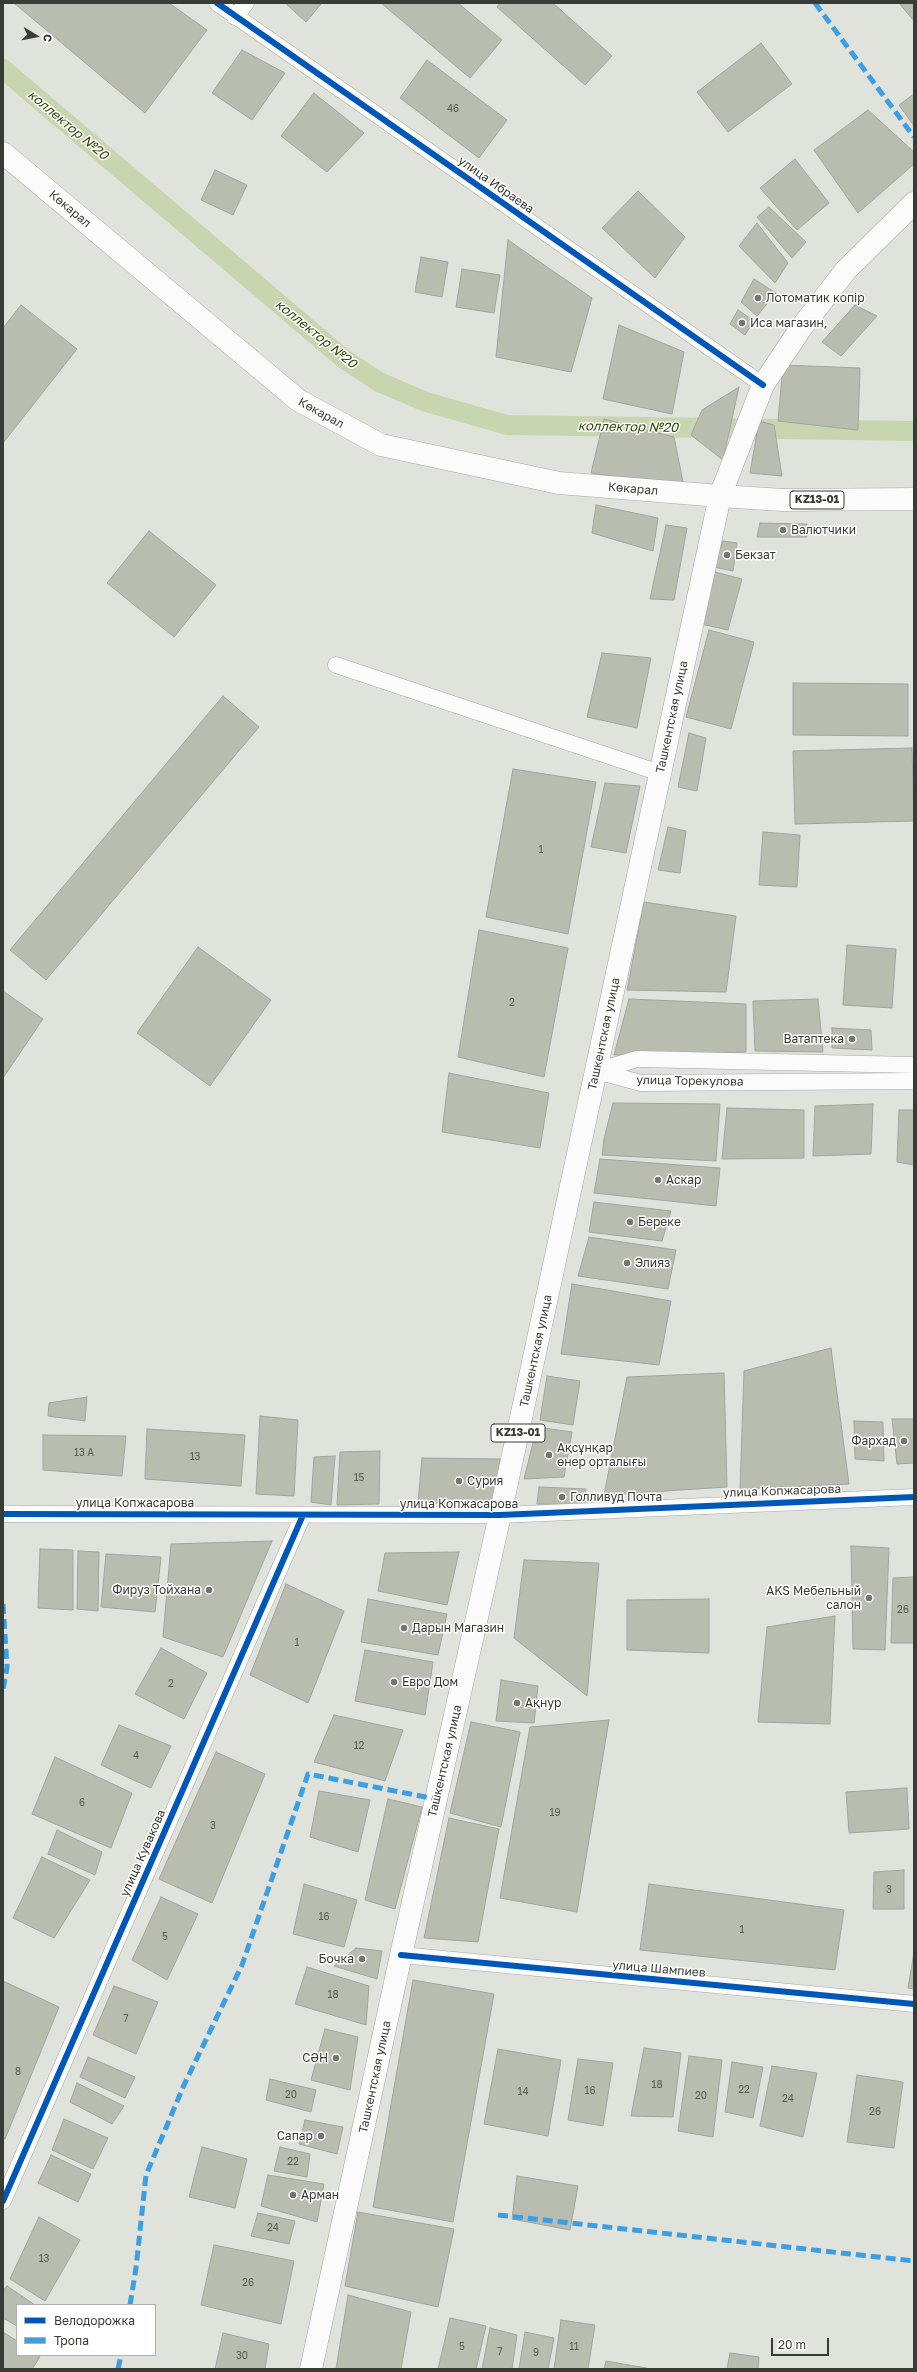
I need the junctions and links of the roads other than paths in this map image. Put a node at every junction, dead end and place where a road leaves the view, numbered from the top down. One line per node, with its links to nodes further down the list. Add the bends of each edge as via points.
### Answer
1 (217, 3): 3 (street, улица Ибраева)
2 (246, 3): 3 (street)
3 (236, 17): 6 (street, улица Ибраева)
4 (3, 153): 7 (main road, Көкарал, via 298,400 381,445 559,483)
5 (914, 203): 6 (main road, Ташкентская улица, via 846,270 801,328)
6 (763, 385): 7 (main road, Ташкентская улица)
7 (720, 496): 8 (main road, KZ13-01, via 783,500); 10 (main road, Ташкентская улица / KZ13-01)
8 (914, 499)
9 (336, 664): 10 (street)
10 (660, 773): 12 (main road, Ташкентская улица / KZ13-01)
11 (914, 1065): 12 (street, улица Торекулова, via 637,1059)
12 (596, 1071): 13 (street, улица Торекулова, via 641,1083); 17 (main road, Ташкентская улица / KZ13-01)
13 (914, 1081)
14 (914, 1497): 17 (street, улица Копжасарова)
15 (3, 1514): 16 (street, улица Копжасарова)
16 (303, 1515): 17 (street, улица Копжасарова); 20 (street, улица Кувакова)
17 (500, 1515): 18 (main road, Ташкентская улица / KZ13-01)
18 (401, 1955): 19 (street, улица Шампиев); 21 (main road, Ташкентская улица / KZ13-01)
19 (914, 2004)
20 (3, 2200)
21 (311, 2369)

